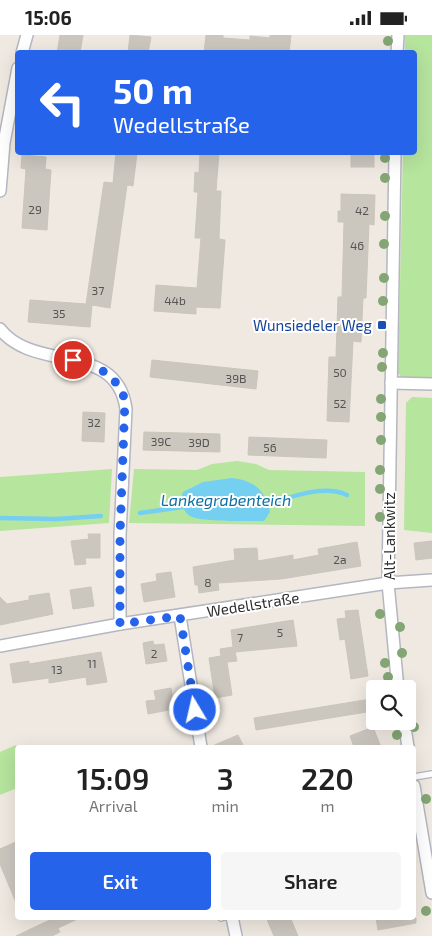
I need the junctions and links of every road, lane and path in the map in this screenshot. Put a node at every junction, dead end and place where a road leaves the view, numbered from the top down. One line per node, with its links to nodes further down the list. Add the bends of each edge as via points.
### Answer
1 (27, 35): 3 (street)
2 (398, 35): 4 (street)
3 (23, 50)
4 (398, 50)
5 (15, 84): 7 (street, via 4,143)
6 (396, 155): 9 (street, Alt-Lankwitz)
7 (0, 191)
8 (0, 329): 14 (street, via 27,349 104,370 122,391 126,409)
9 (391, 383): 10 (street); 12 (street, Alt-Lankwitz)
10 (432, 384)
11 (432, 580): 12 (street)
12 (388, 583): 13 (street, Wedellstraße); 16 (street, Alt-Lankwitz)
13 (180, 616): 14 (street, Wedellstraße); 18 (street)
14 (120, 624): 15 (street, Wedellstraße)
15 (0, 646)
16 (397, 680)
17 (405, 730): 19 (street)
18 (201, 745)
19 (408, 745)
20 (432, 774): 21 (lane)
21 (416, 777)
22 (416, 798): 23 (street)
23 (432, 893)
24 (227, 920): 25 (street)
25 (236, 936)

